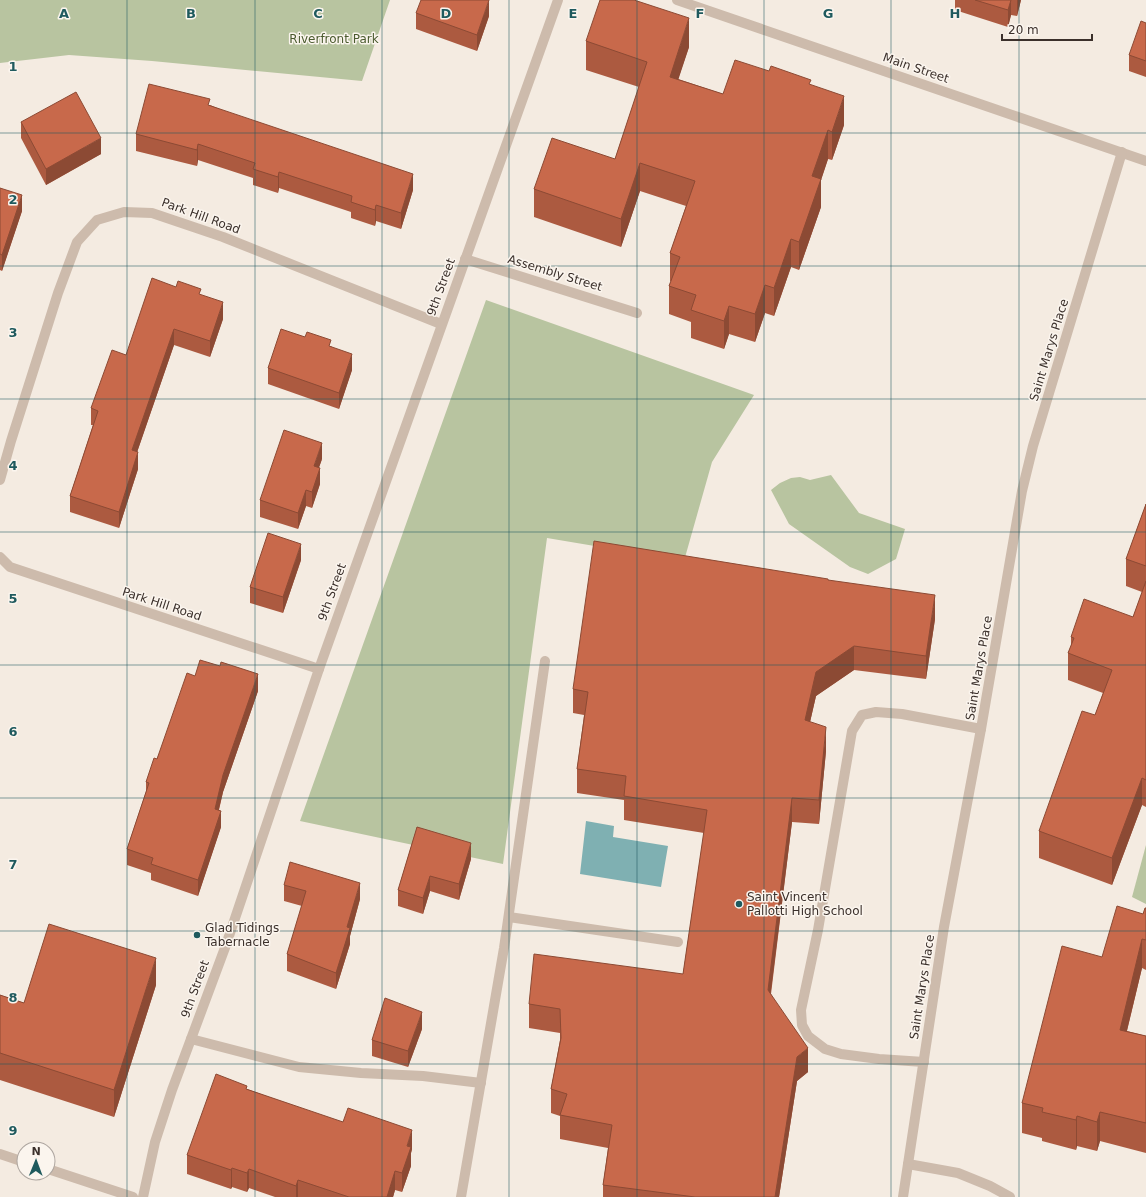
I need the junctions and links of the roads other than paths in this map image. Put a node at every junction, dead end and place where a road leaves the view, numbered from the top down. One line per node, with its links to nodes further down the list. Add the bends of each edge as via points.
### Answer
1 (558, 0): 5 (street, 9th Street)
2 (677, 0): 3 (street, Main Street)
3 (1122, 152): 4 (street, Main Street); 12 (street, Saint Marys Place, via 1033,446)
4 (1146, 161)
5 (465, 258): 6 (street, Assembly Street); 7 (street, 9th Street)
6 (637, 313)
7 (441, 324): 8 (street, Park Hill Road, via 223,237 152,213 124,212 97,220 77,242 56,300); 11 (street, 9th Street)
8 (0, 480)
9 (0, 557): 11 (street, Park Hill Road, via 10,567)
10 (545, 661): 13 (street)
11 (319, 669): 15 (street, 9th Street, via 226,944)
12 (981, 729): 16 (street, Saint Marys Place, via 944,927); 16 (street, via 902,714 876,712 862,715 852,731 818,930 801,1010 802,1025 808,1036 825,1049 841,1054)
13 (509, 917): 14 (street); 17 (street)
14 (678, 942)
15 (191, 1039): 17 (street, via 299,1067); 23 (street, 9th Street, via 155,1142)
16 (924, 1062): 20 (street, Saint Marys Place)
17 (481, 1083): 24 (street)
18 (0, 1154): 19 (street)
19 (16, 1159)
20 (908, 1164): 25 (street, Saint Marys Place); 26 (street, via 958,1173)
21 (56, 1173): 22 (street)
22 (133, 1197)
23 (143, 1197)
24 (461, 1197)
25 (904, 1197)
26 (1010, 1197)

